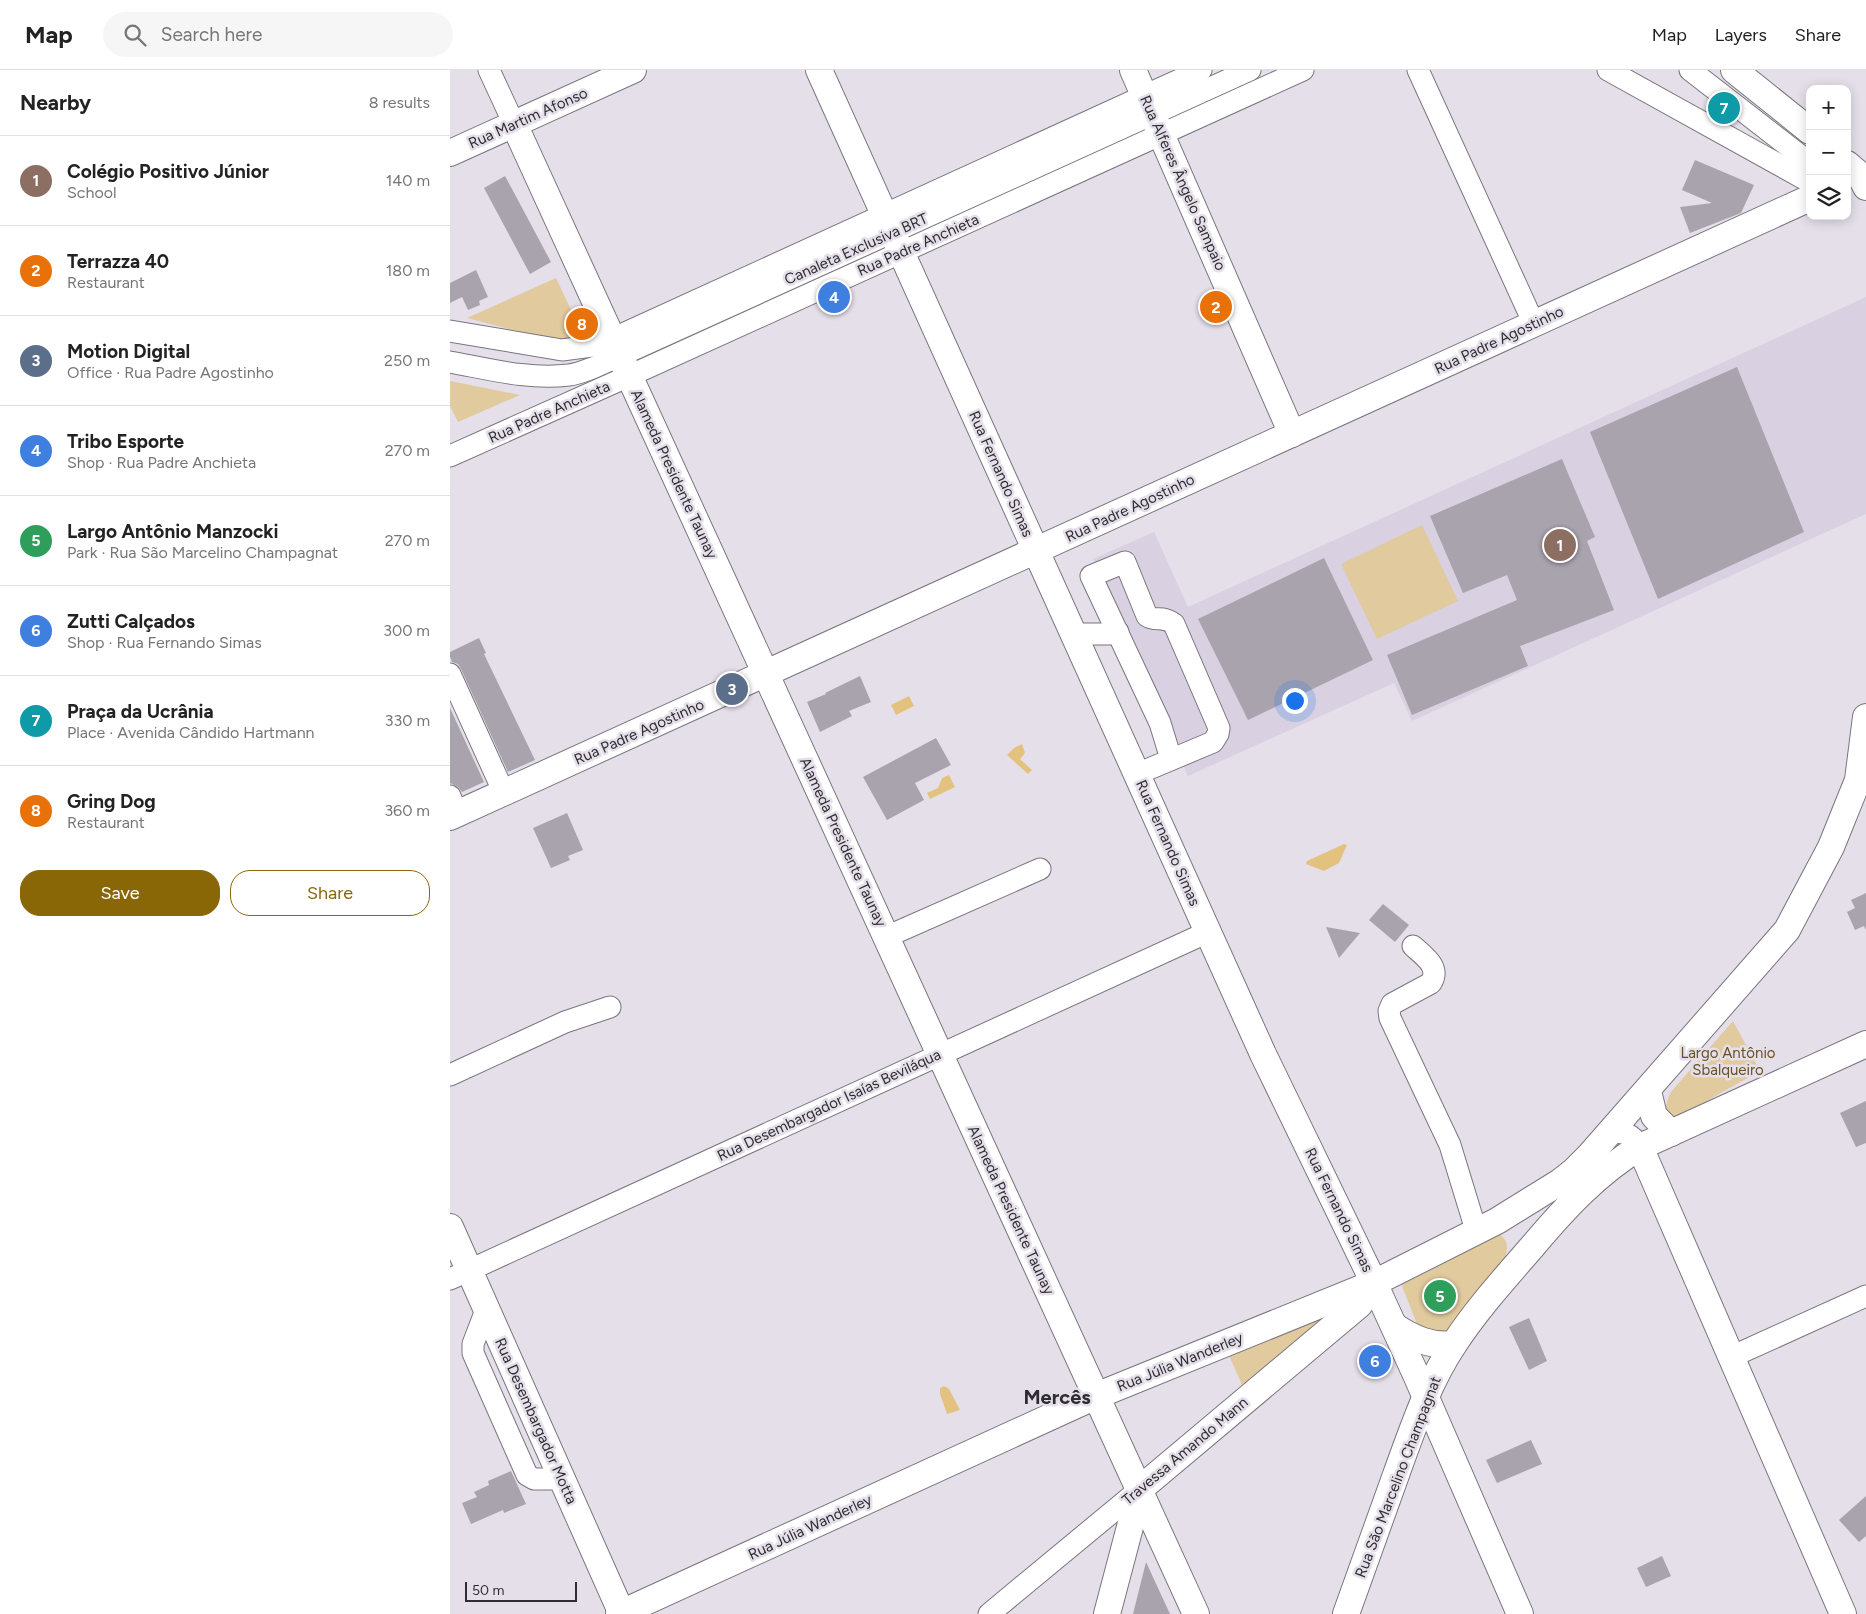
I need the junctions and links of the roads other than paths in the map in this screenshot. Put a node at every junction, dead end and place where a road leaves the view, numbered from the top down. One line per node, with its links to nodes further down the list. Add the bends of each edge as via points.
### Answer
1 (489, 70): 13 (street, Alameda Presidente Taunay)
2 (633, 70): 13 (main road, Rua Martim Afonso)
3 (819, 70): 21 (main road, Rua Fernando Simas)
4 (1133, 70): 12 (main road, Rua Alferes Ângelo Sampaio)
5 (1201, 70): 12 (street, Rua Padre Anchieta)
6 (1250, 70): 12 (street)
7 (1303, 70): 12 (street, Rua Padre Anchieta)
8 (1418, 70): 22 (street)
9 (1608, 70): 18 (street)
10 (1690, 70): 16 (street)
11 (1734, 70): 14 (main road)
12 (1153, 115): 21 (street, Rua Padre Anchieta); 21 (street, Rua Padre Anchieta); 26 (main road, Rua Alferes Ângelo Sampaio)
13 (514, 124): 15 (main road, Rua Martim Afonso); 24 (main road, Alameda Presidente Taunay)
14 (1809, 130)
15 (450, 153)
16 (1806, 160)
17 (1856, 179): 20 (main road)
18 (1806, 180)
19 (1806, 200): 22 (main road, Rua Padre Agostinho)
20 (1866, 201)
21 (893, 233): 24 (street, Rua Padre Anchieta); 24 (street, Rua Padre Anchieta); 28 (main road, Rua Fernando Simas)
22 (1534, 324): 26 (main road, Rua Padre Agostinho)
23 (450, 331): 24 (street, via 562,350 592,346)
24 (621, 357): 25 (street, via 571,374 546,376); 27 (street, Rua Padre Anchieta); 32 (main road, Alameda Presidente Taunay)
25 (450, 362)
26 (1292, 434): 28 (main road, Rua Padre Agostinho)
27 (450, 456)
28 (1036, 551): 30 (main road, Rua Fernando Simas); 32 (main road, Rua Padre Agostinho)
29 (1118, 632): 30 (street); 34 (street, via 1160,723); 34 (street, via 1091,576 1125,562 1147,616 1168,619 1174,624 1219,728 1213,742)
30 (1074, 634): 35 (main road, Rua Fernando Simas)
31 (450, 674): 36 (street)
32 (766, 674): 36 (main road, Rua Padre Agostinho); 40 (main road, Alameda Presidente Taunay)
33 (1866, 717): 46 (main road, via 1858,780 1831,847 1787,930)
34 (1171, 759): 35 (street)
35 (1137, 774): 39 (main road, Rua Fernando Simas)
36 (504, 793): 37 (main road, Rua Padre Agostinho)
37 (452, 809)
38 (1040, 869): 40 (street)
39 (1208, 932): 44 (street, Rua Desembargador Isaías Beviláqua); 54 (main road, Rua Fernando Simas)
40 (886, 937): 44 (main road, Alameda Presidente Taunay)
41 (1413, 946): 50 (street, via 1431,963 1435,977 1431,983 1392,1004 1390,1018)
42 (610, 1007): 45 (street, via 565,1022)
43 (1866, 1044): 48 (main road)
44 (940, 1054): 52 (street, Rua Desembargador Isaías Beviláqua); 59 (main road, Alameda Presidente Taunay)
45 (450, 1075)
46 (1648, 1090): 47 (main road); 48 (main road, via 1654,1116)
47 (1611, 1132): 49 (street, via 1624,1132 1634,1137); 50 (main road, Rua Júlia Wanderley, via 1574,1171)
48 (1671, 1133): 49 (main road)
49 (1640, 1147): 53 (main road, Rua São Marcelino Champagnat, via 1596,1178); 58 (main road)
50 (1487, 1225): 53 (main road, via 1510,1224 1516,1229 1518,1236); 54 (main road, Rua Júlia Wanderley)
51 (450, 1228): 52 (main road, Rua Desembargador Motta)
52 (459, 1274): 66 (main road, Rua Desembargador Motta, via 486,1310)
53 (1506, 1276): 57 (main road, Rua São Marcelino Champagnat)
54 (1374, 1283): 56 (main road, Rua Fernando Simas); 59 (main road, Rua Júlia Wanderley); 63 (main road, Travessa Amando Mann, via 1359,1305)
55 (1866, 1296): 58 (street)
56 (1394, 1326): 57 (main road, via 1427,1343); 60 (main road, Rua Fernando Simas)
57 (1454, 1344): 60 (main road, Rua São Marcelino Champagnat)
58 (1731, 1357): 72 (main road)
59 (1096, 1396): 63 (main road, Alameda Presidente Taunay); 66 (main road, Rua Júlia Wanderley)
60 (1426, 1396): 61 (main road, Rua Fernando Simas); 62 (main road, Rua São Marcelino Champagnat)
61 (1448, 1447): 62 (main road, via 1426,1444); 71 (main road, Rua Fernando Simas)
62 (1403, 1455): 70 (main road, Rua São Marcelino Champagnat)
63 (1140, 1489): 64 (street, Travessa Amando Mann); 65 (main road); 69 (main road, Alameda Presidente Taunay)
64 (1090, 1530): 65 (street, via 1113,1536); 67 (street, Travessa Amando Mann)
65 (1124, 1544): 68 (main road)
66 (621, 1614)
67 (989, 1614)
68 (1107, 1614)
69 (1196, 1614)
70 (1346, 1614)
71 (1520, 1614)
72 (1843, 1614)

